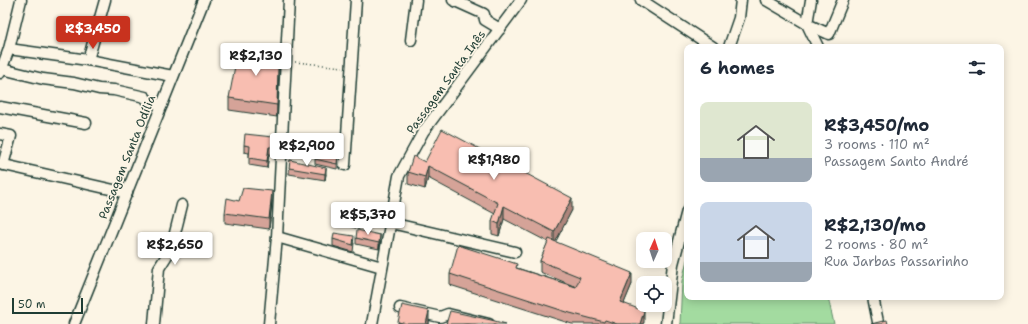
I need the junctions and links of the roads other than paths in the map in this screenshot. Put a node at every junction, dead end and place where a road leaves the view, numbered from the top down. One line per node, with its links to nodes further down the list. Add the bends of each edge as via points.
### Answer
1 (21, 0): 20 (street)
2 (104, 0): 21 (street)
3 (204, 0): 23 (street, Passagem Santa Odília)
4 (290, 0): 34 (street)
5 (356, 0): 29 (street)
6 (416, 0): 16 (street)
7 (453, 0): 15 (street, via 484,14 485,20)
8 (521, 0): 15 (street, Passagem Santa Inês)
9 (641, 0): 17 (street)
10 (741, 0): 18 (street)
11 (766, 0): 14 (street)
12 (811, 0): 14 (street)
13 (843, 0): 14 (street, via 829,34)
14 (807, 24): 19 (street)
15 (500, 29): 32 (street, Passagem Santa Inês, via 423,132 399,176)
16 (411, 40)
17 (708, 44)
18 (730, 44)
19 (817, 44)
20 (10, 49): 21 (street); 22 (street)
21 (88, 60): 23 (street)
22 (1, 71): 24 (street, via 145,96 148,101)
23 (173, 76): 24 (street, Passagem Santa Odília)
24 (162, 105): 30 (street, Passagem Santa Odília)
25 (0, 107): 26 (street)
26 (86, 123)
27 (0, 134): 28 (street, via 11,136)
28 (2, 164): 30 (street)
29 (345, 165)
30 (127, 193): 41 (street, Passagem Santa Odília)
31 (182, 205): 42 (street, via 171,249 159,268)
32 (391, 222): 35 (street); 36 (street, Passagem Santa Inês)
33 (684, 222): 45 (street, via 673,264)
34 (277, 237): 36 (street); 43 (street)
35 (516, 252)
36 (382, 267): 44 (street, Passagem Santa Inês)
37 (874, 300): 39 (street)
38 (400, 308): 40 (street, via 440,317 448,314)
39 (878, 322)
40 (482, 323)
41 (74, 324)
42 (154, 324)
43 (269, 324)
44 (372, 324)
45 (666, 324)

